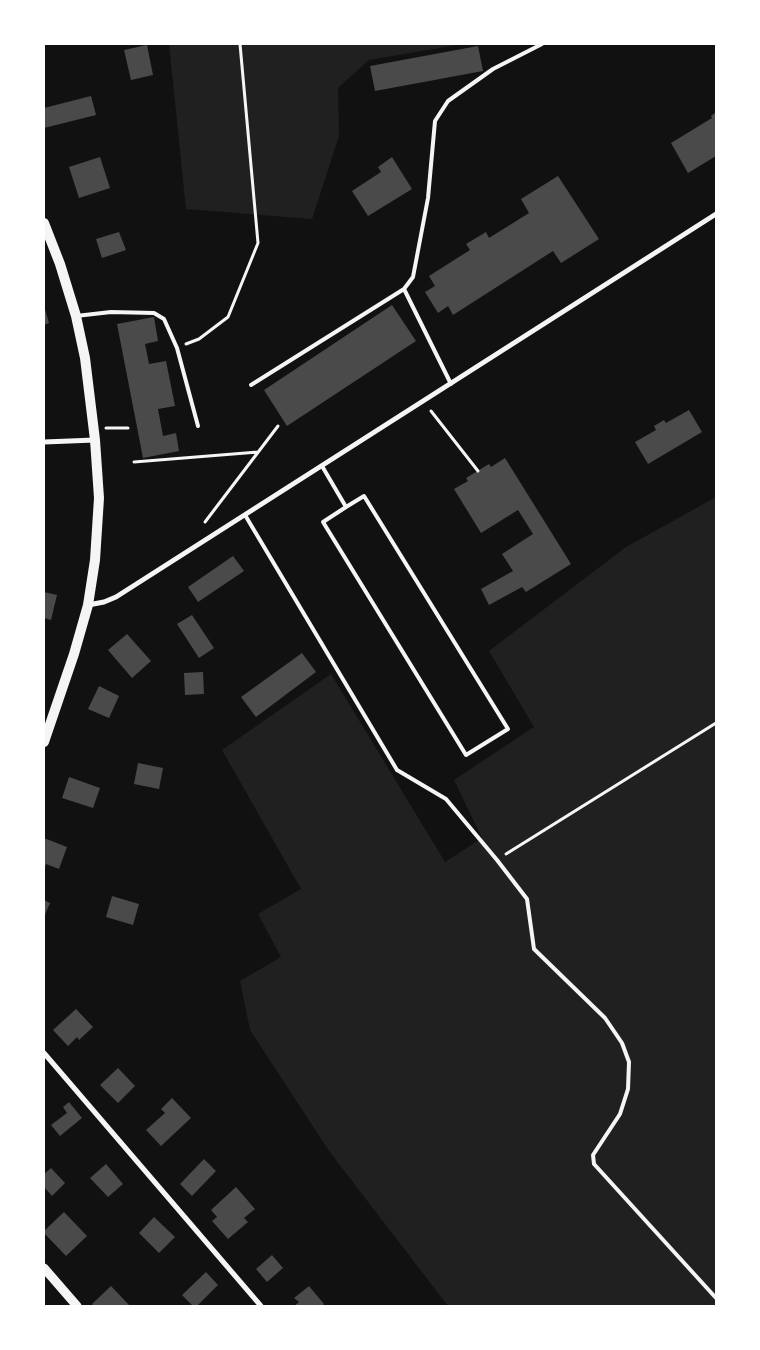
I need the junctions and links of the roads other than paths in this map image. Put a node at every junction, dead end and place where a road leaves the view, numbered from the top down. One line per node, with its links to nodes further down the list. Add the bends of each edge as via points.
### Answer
1 (542, 44): 4 (lane, via 493,69 448,102 435,121 428,198 412,277)
2 (716, 214): 6 (street)
3 (44, 223): 5 (main road)
4 (404, 288): 6 (lane); 7 (lane)
5 (76, 316): 8 (lane, via 111,312 154,313 164,319 177,348); 9 (main road, via 86,358)
6 (451, 384): 11 (street)
7 (251, 385)
8 (198, 426)
9 (95, 440): 10 (street); 14 (main road, via 99,498)
10 (44, 442)
11 (322, 466): 12 (lane); 13 (street)
12 (346, 507): 12 (lane, via 364,496 508,729 466,755 322,522)
13 (245, 515): 14 (street, via 116,597); 18 (lane, via 397,770 446,799 497,860 527,899 534,949 605,1018 622,1043 629,1062 628,1089 620,1114 593,1155 594,1164)
14 (88, 604): 15 (main road)
15 (44, 742)
16 (44, 1052): 20 (street)
17 (44, 1268): 19 (street)
18 (716, 1298)
19 (77, 1306)
20 (261, 1306)

